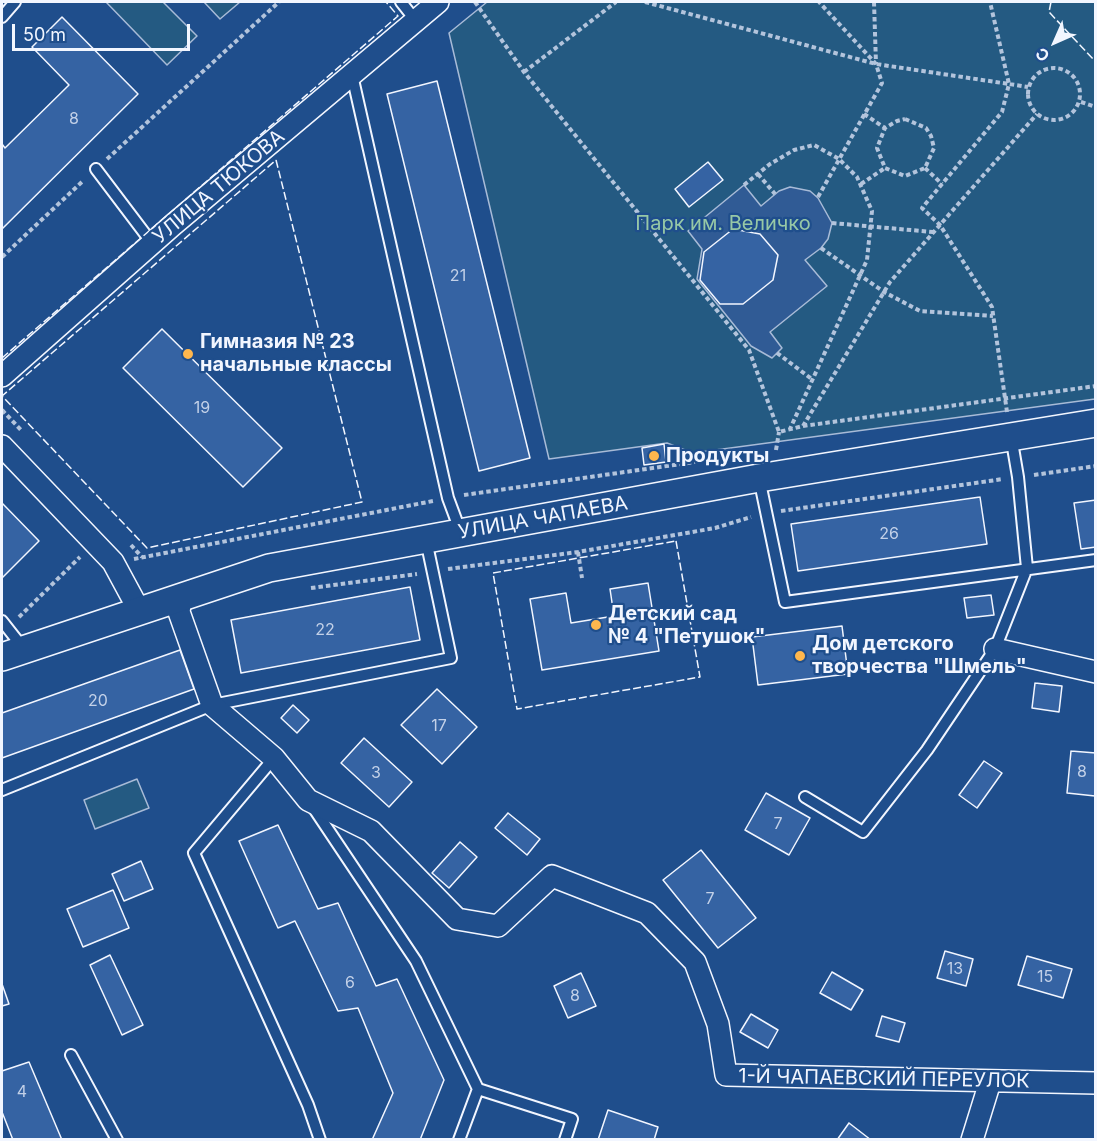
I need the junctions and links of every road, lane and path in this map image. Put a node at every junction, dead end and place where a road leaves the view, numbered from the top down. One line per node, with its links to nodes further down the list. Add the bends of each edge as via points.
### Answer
1 (15, 2): 11 (lane)
2 (279, 2): 26 (path)
3 (401, 2): 12 (lane)
4 (438, 2): 12 (street, УЛИЦА ТЮКОВА)
5 (475, 2): 14 (path)
6 (616, 2): 14 (path)
7 (645, 2): 13 (path)
8 (819, 2): 13 (path)
9 (874, 2): 13 (path)
10 (990, 2): 16 (path)
11 (2, 17)
12 (416, 21): 15 (street, УЛИЦА ТЮКОВА)
13 (876, 64): 16 (path); 20 (path, via 882,83)
14 (524, 72): 51 (path, via 748,350)
15 (352, 75): 37 (street, УЛИЦА ТЮКОВА); 59 (lane)
16 (1008, 84): 17 (path); 29 (path, via 1002,112)
17 (1028, 87): 18 (path, via 1038,72 1065,69 1078,81); 21 (path, via 1031,107)
18 (1080, 102): 19 (path); 21 (path, via 1065,118 1047,119)
19 (1095, 107)
20 (864, 114): 22 (path); 23 (path)
21 (1037, 114): 34 (path)
22 (885, 128): 24 (path, via 877,148); 25 (path, via 905,119 926,128 934,148)
23 (839, 159): 27 (path, via 814,145 794,150); 28 (path); 32 (path)
24 (885, 168): 25 (path, via 905,176); 28 (path)
25 (925, 168): 29 (path)
26 (96, 169): 37 (lane); 39 (path)
27 (758, 174): 30 (path); 31 (path)
28 (861, 184): 35 (path, via 872,211)
29 (942, 184): 34 (path, via 922,208)
30 (744, 185)
31 (775, 194)
32 (818, 198)
33 (832, 223): 35 (path)
34 (940, 225): 36 (path); 42 (path, via 992,307)
35 (871, 226): 36 (path); 40 (path, via 867,260)
36 (933, 232): 41 (path)
37 (152, 243): 44 (street, УЛИЦА ТЮКОВА)
38 (821, 248): 40 (path)
39 (2, 257)
40 (860, 276): 41 (path); 45 (path)
41 (884, 292): 42 (path, via 920,310); 49 (path)
42 (993, 316): 47 (path)
43 (777, 352): 45 (path)
44 (2, 376)
45 (813, 380): 50 (path)
46 (1095, 386): 47 (path)
47 (1005, 398): 49 (path); 52 (path)
48 (1095, 423): 52 (street, УЛИЦА ЧАПАЕВА)
49 (803, 426): 50 (path)
50 (790, 429): 51 (path)
51 (779, 432): 54 (path, via 776,450)
52 (1011, 436): 57 (lane); 58 (street, УЛИЦА ЧАПАЕВА)
53 (2, 446): 65 (street)
54 (765, 452)
55 (696, 462): 59 (path)
56 (1095, 466): 57 (path)
57 (1018, 477): 60 (path); 66 (lane)
58 (759, 478): 60 (lane); 61 (street, УЛИЦА ЧАПАЕВА)
59 (448, 498): 61 (lane); 65 (path)
60 (765, 513): 63 (path, via 716,528); 66 (lane, via 785,602)
61 (461, 533): 62 (street, УЛИЦА ЧАПАЕВА)
62 (426, 539): 67 (lane); 70 (street, УЛИЦА ЧАПАЕВА, via 269,568)
63 (578, 552): 67 (path); 68 (path)
64 (1095, 560): 66 (lane)
65 (113, 562): 71 (street); 72 (path, via 80,557)
66 (1028, 568): 73 (lane)
67 (433, 571): 69 (path); 76 (lane, via 451,658)
68 (582, 578)
69 (302, 590)
70 (181, 597): 71 (street, УЛИЦА ЧАПАЕВА); 76 (street, 1-Й ЧАПАЕВСКИЙ ПЕРЕУЛОК, via 179,612)
71 (140, 612): 74 (street, УЛИЦА ЧАПАЕВА)
72 (5, 625): 74 (lane)
73 (995, 649): 75 (street); 79 (lane, via 927,750 863,832)
74 (13, 653)
75 (1095, 672)
76 (212, 705): 77 (street, 1-Й ЧАПАЕВСКИЙ ПЕРЕУЛОК); 78 (lane)
77 (274, 758): 80 (street, 1-Й ЧАПАЕВСКИЙ ПЕРЕУЛОК); 86 (lane, via 194,853 308,1104)
78 (2, 789)
79 (805, 796)
80 (308, 800): 82 (street, 1-Й ЧАПАЕВСКИЙ ПЕРЕУЛОК, via 371,831 457,919 498,926 552,876 647,913 695,962 718,1024 726,1075); 84 (lane, via 416,961)
81 (71, 1055): 85 (lane)
82 (990, 1082): 83 (street, 1-Й ЧАПАЕВСКИЙ ПЕРЕУЛОК); 89 (street)
83 (1095, 1083)
84 (478, 1089): 87 (lane); 88 (lane, via 572,1119)
85 (117, 1140)
86 (320, 1140)
87 (459, 1140)
88 (565, 1140)
89 (972, 1140)

